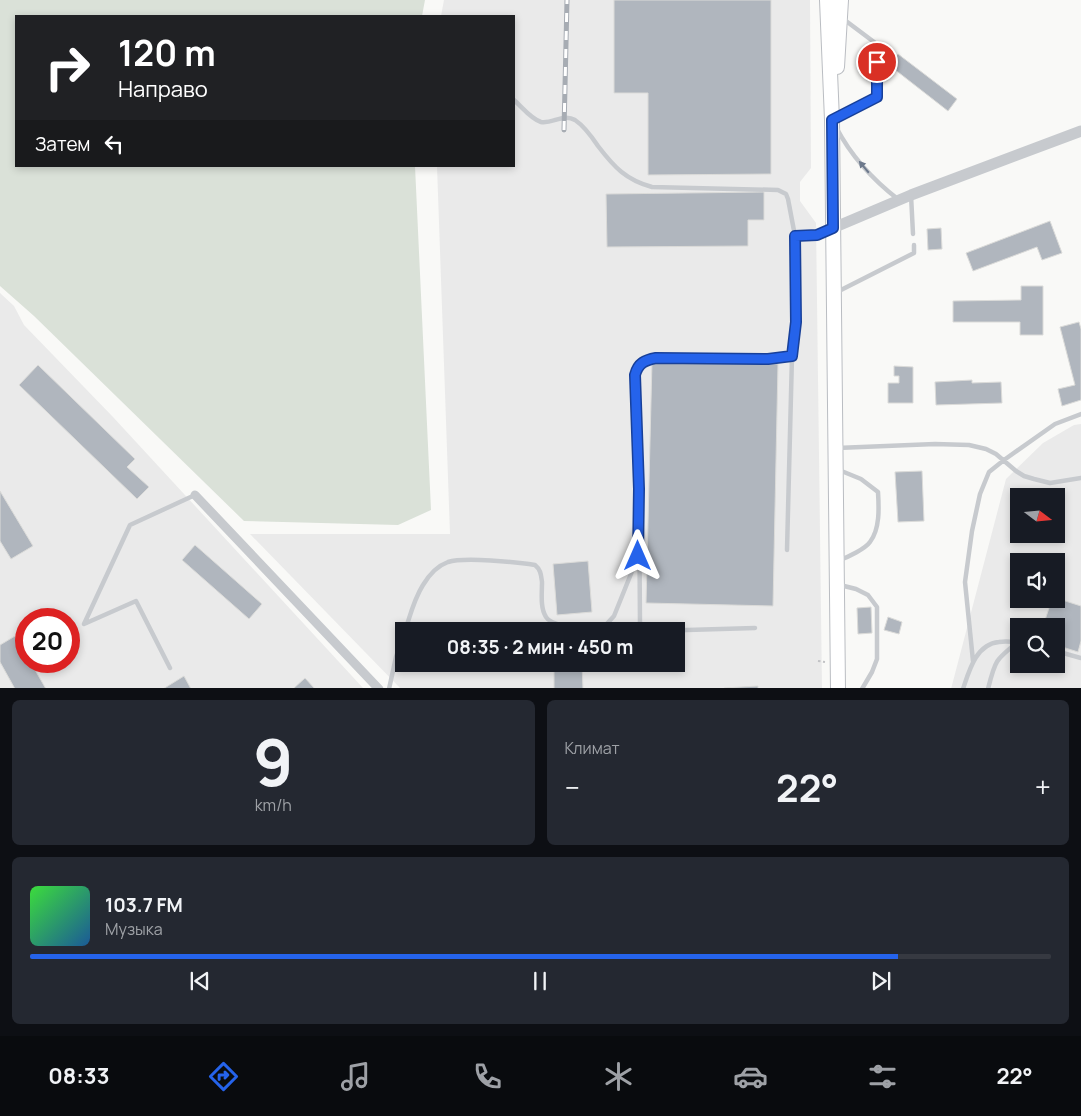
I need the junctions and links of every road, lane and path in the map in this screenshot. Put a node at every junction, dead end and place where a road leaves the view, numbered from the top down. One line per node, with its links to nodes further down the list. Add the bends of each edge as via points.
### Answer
1 (827, 0): 5 (main road)
2 (841, 0): 3 (main road)
3 (841, 17): 5 (main road); 5 (lane, via 878,45 877,97)
4 (515, 101): 11 (lane, via 534,119 543,122 572,118 591,136 612,164 642,184 783,192 788,200)
5 (832, 120): 8 (lane, one-way to 5, via 878,184 846,146); 9 (main road)
6 (1081, 131): 7 (street)
7 (911, 195): 8 (street); 10 (lane)
8 (899, 200): 9 (street)
9 (833, 228): 11 (lane, via 817,235); 13 (main road)
10 (914, 234)
11 (795, 236): 14 (lane, via 796,322)
12 (914, 245): 13 (lane, via 914,253)
13 (834, 294): 16 (main road)
14 (792, 356): 21 (lane); 22 (lane, via 768,359 656,358 645,360 637,368)
15 (1081, 414): 17 (lane, via 1055,424)
16 (835, 448): 17 (lane, via 969,445 986,449); 18 (main road)
17 (1004, 460): 19 (lane, via 1034,480 1050,482); 36 (lane, via 989,472 980,494 972,531 965,582)
18 (835, 468): 23 (main road); 23 (lane, via 861,479 878,492 879,517 870,542 851,556)
19 (1081, 478)
20 (195, 495): 37 (lane, via 130,525 84,624 136,601); 38 (street)
21 (787, 550)
22 (638, 556): 27 (lane, via 614,616); 28 (lane)
23 (836, 561): 24 (main road)
24 (836, 584): 40 (main road); 41 (lane, via 868,595 877,607 877,659)
25 (408, 622): 26 (lane, via 417,596 432,573 449,561 464,560 536,564 541,575 543,609 548,620)
26 (553, 622)
27 (608, 622)
28 (639, 622)
29 (755, 628): 30 (lane)
30 (685, 629)
31 (1010, 642): 36 (lane, via 997,642 983,649)
32 (1010, 648): 43 (lane, via 994,663)
33 (1065, 654): 34 (lane)
34 (1081, 658)
35 (395, 661): 39 (lane)
36 (973, 661): 42 (lane)
37 (170, 668)
38 (379, 688)
39 (389, 688)
40 (838, 688)
41 (862, 688)
42 (963, 688)
43 (988, 688)

